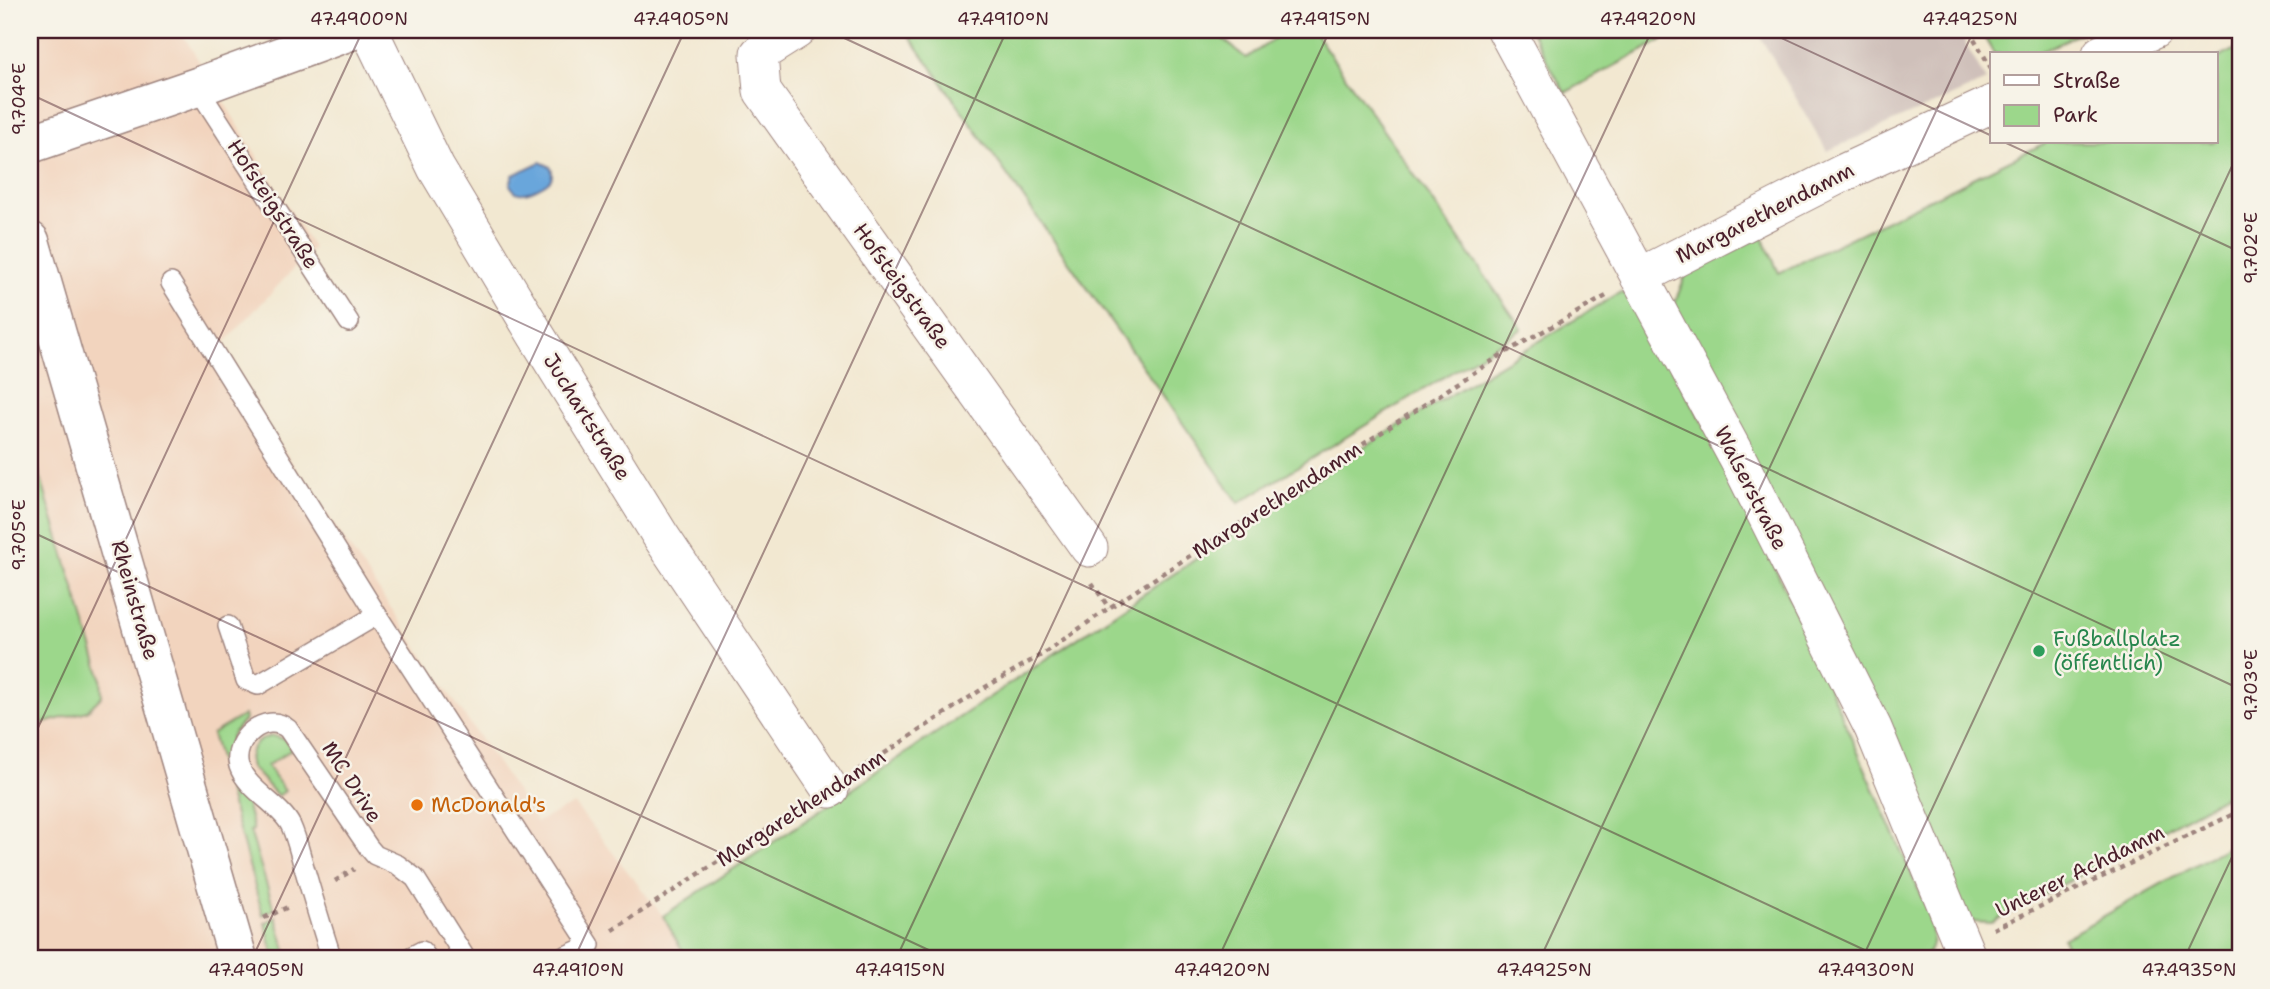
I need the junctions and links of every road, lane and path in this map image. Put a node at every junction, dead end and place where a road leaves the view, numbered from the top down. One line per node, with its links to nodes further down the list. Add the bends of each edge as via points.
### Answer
1 (353, 30): 7 (main road)
2 (369, 30): 20 (street, Juchartstraße, via 436,168 536,335 660,535)
3 (797, 30): 17 (street, Hofsteigstraße, via 759,54 762,91)
4 (1506, 30): 14 (street, Walserstraße)
5 (1969, 30): 9 (path)
6 (2154, 30): 8 (street)
7 (308, 37): 10 (main road)
8 (2105, 52)
9 (1990, 66)
10 (197, 87): 12 (main road); 16 (lane, Hofsteigstraße)
11 (1990, 105): 14 (street, Margarethendamm, via 1843,173)
12 (30, 144): 13 (path)
13 (31, 247): 28 (main road, Rheinstraße)
14 (1639, 277): 20 (path, Margarethendamm, via 1506,352); 25 (street, Walserstraße, via 1740,463 1873,728)
15 (171, 283): 18 (lane)
16 (349, 322)
17 (1089, 548)
18 (376, 615): 19 (lane, via 258,684 246,680); 24 (lane)
19 (228, 626)
20 (830, 789): 24 (path, Margarethendamm)
21 (2240, 811): 25 (path, Unterer Achdamm)
22 (275, 913): 23 (path)
23 (264, 918)
24 (590, 945): 33 (lane)
25 (1964, 952)
26 (187, 956): 27 (path)
27 (172, 959)
28 (238, 959)
29 (332, 959): 32 (lane, MC Drive, via 290,824 248,781 237,757 249,734 264,724 288,729 369,848 415,878)
30 (407, 959): 31 (lane, via 422,951)
31 (428, 959)
32 (466, 959)
33 (559, 959)

